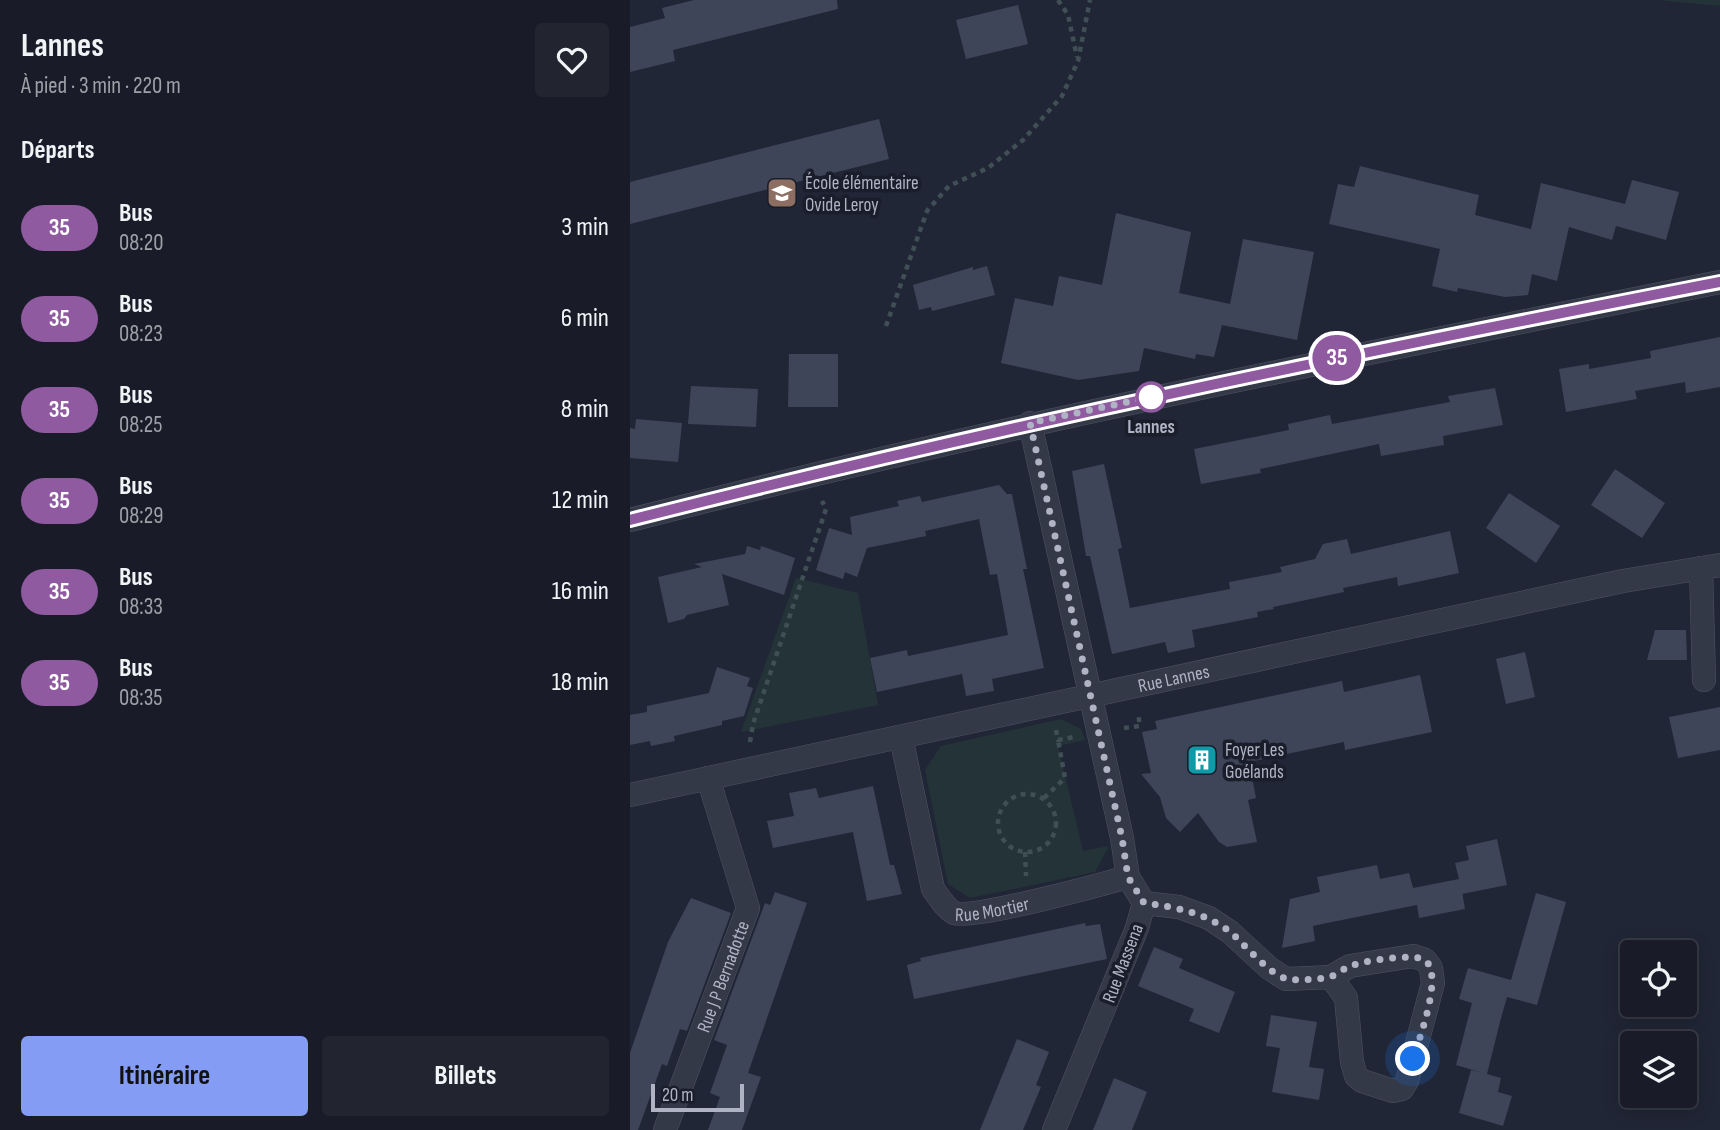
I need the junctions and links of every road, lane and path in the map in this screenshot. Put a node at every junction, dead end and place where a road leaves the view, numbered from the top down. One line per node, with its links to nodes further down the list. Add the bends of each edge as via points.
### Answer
1 (1058, 0): 3 (path, via 1068,15)
2 (1090, 0): 3 (path)
3 (1078, 61): 5 (path, via 1062,96 1023,140 988,167 949,186 928,211)
4 (1720, 282): 6 (street)
5 (886, 326)
6 (1030, 423): 7 (street); 11 (street, Rue Massena)
7 (811, 474): 8 (street); 14 (path, via 825,509 752,724)
8 (630, 520)
9 (1711, 566): 10 (street); 11 (street, Rue Lannes)
10 (1704, 680)
11 (1090, 698): 12 (street, Rue Lannes); 18 (street, Rue Massena)
12 (901, 737): 14 (street, Rue Lannes); 18 (street, Rue Mortier, via 933,889 956,913 975,914)
13 (1058, 740): 17 (path, via 1066,778)
14 (747, 770): 15 (street, Rue Lannes)
15 (708, 778): 16 (street, Rue Lannes); 21 (street, Rue J P Bernadotte, via 748,908)
16 (630, 795)
17 (1044, 798): 17 (path, via 1021,794 1004,803 998,830 1008,846 1035,851 1051,840 1056,821)
18 (1128, 877): 19 (street, Rue Massena)
19 (1144, 903): 20 (street, via 1179,907 1209,918 1286,979); 22 (street, Rue Massena)
20 (1331, 977): 20 (street, via 1346,999 1356,1076 1393,1091 1402,1089 1432,992 1426,960 1413,956 1350,966)
21 (665, 1130)
22 (1054, 1130)

